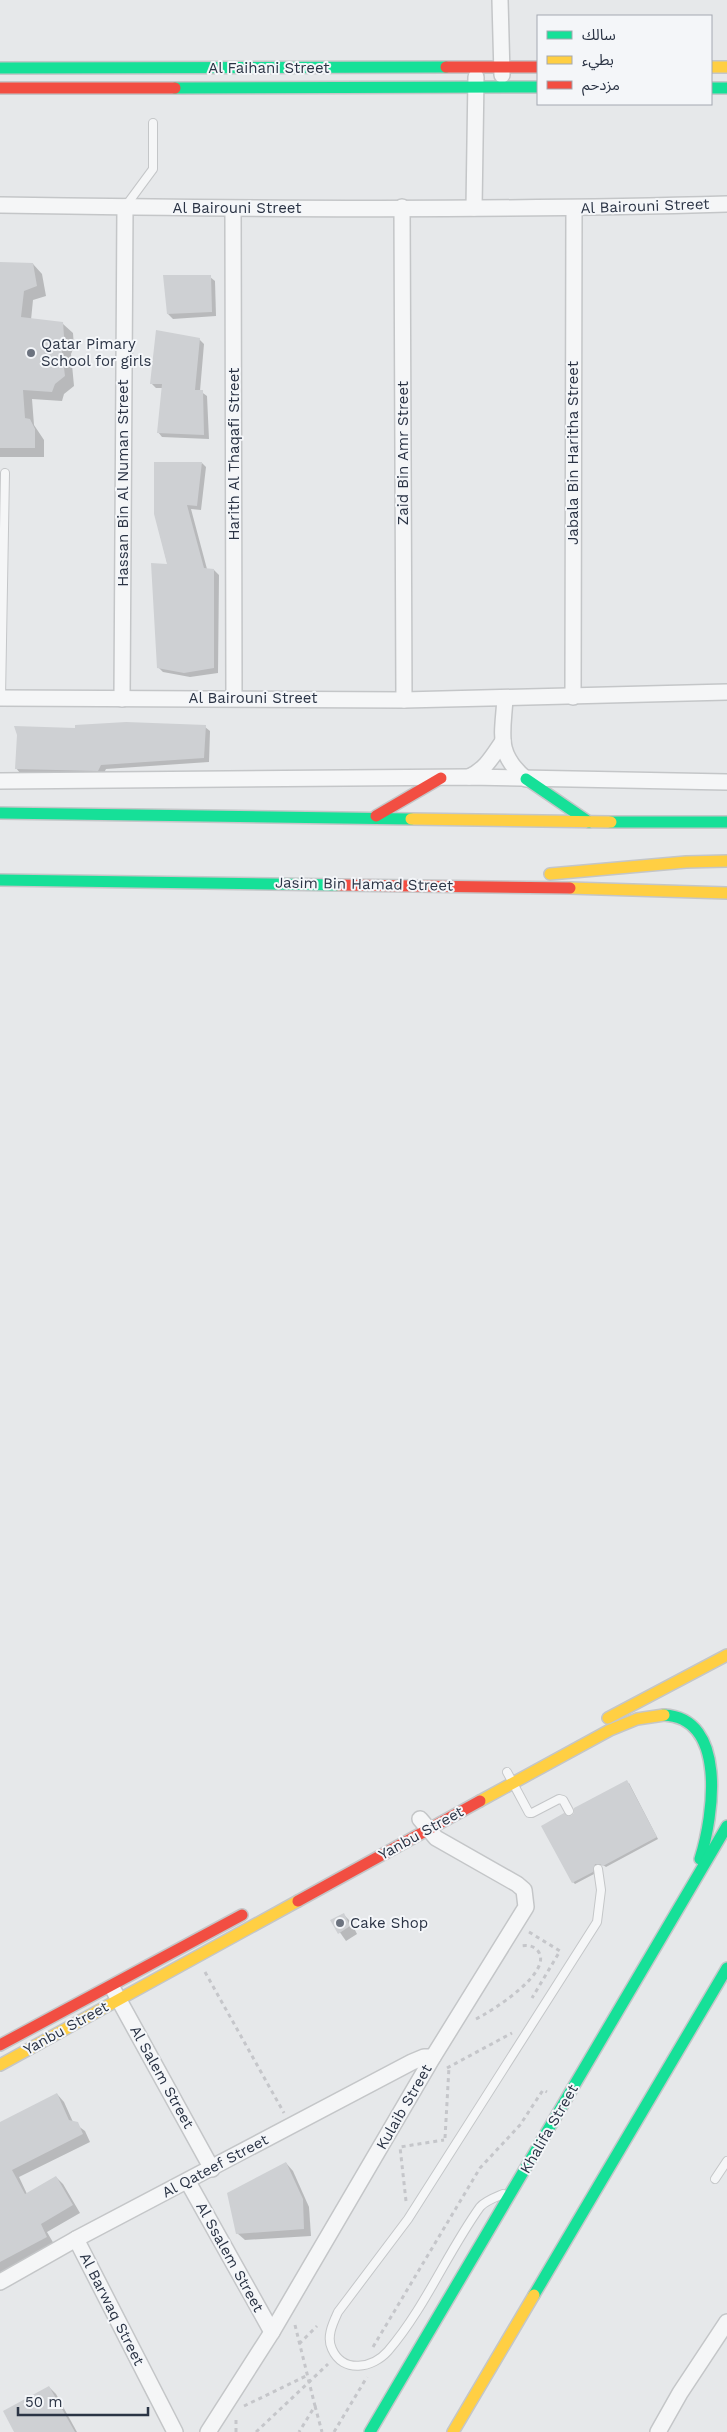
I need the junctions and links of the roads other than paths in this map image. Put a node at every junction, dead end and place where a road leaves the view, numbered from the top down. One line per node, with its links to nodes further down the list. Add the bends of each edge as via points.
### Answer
1 (500, 0): 2 (street)
2 (502, 66): 3 (main road, Al Faihani Street); 7 (main road, Al Faihani Street); 9 (street)
3 (537, 67)
4 (712, 67): 5 (main road)
5 (727, 67)
6 (0, 68): 7 (main road, Al Faihani Street)
7 (476, 68): 8 (street)
8 (476, 86): 9 (main road, Al Faihani Street); 11 (main road, Al Faihani Street); 19 (street)
9 (502, 87): 10 (main road, Al Faihani Street)
10 (537, 87)
11 (0, 88)
12 (712, 88): 13 (main road)
13 (727, 88)
14 (153, 123): 17 (lane, via 153,169)
15 (727, 204): 20 (street, Al Bairouni Street)
16 (0, 205): 17 (street, Al Bairouni Street)
17 (125, 207): 21 (street, Al Bairouni Street); 28 (street, Hassan Bin Al Numan Street)
18 (402, 207): 19 (street, Al Bairouni Street); 21 (street, Al Bairouni Street); 29 (street, Zaid Bin Amr Street)
19 (474, 208): 20 (street, Al Bairouni Street)
20 (574, 209): 24 (street, Jabala Bin Haritha Street)
21 (233, 210): 26 (street, Harith Al Thaqafi Street)
22 (5, 473): 25 (lane)
23 (727, 692): 24 (street, Al Bairouni Street)
24 (573, 697): 27 (street, Al Bairouni Street)
25 (0, 698): 28 (street, Al Bairouni Street)
26 (234, 698): 28 (street, Al Bairouni Street); 29 (street, Al Bairouni Street)
27 (505, 698): 29 (street, Al Bairouni Street); 30 (street)
28 (122, 699)
29 (404, 700)
30 (503, 741): 31 (street, via 488,765); 33 (street, via 505,756)
31 (468, 777): 32 (street); 33 (street)
32 (441, 778): 34 (street); 37 (main road)
33 (526, 779): 35 (street); 38 (main road)
34 (0, 781)
35 (727, 782)
36 (0, 813): 37 (main road)
37 (375, 816): 38 (main road)
38 (588, 822): 39 (main road)
39 (727, 822)
40 (727, 861): 42 (main road)
41 (0, 880): 42 (main road, Jasim Bin Hamad Street)
42 (411, 885): 43 (main road, Jasim Bin Hamad Street)
43 (727, 892)
44 (727, 1655): 45 (main road, via 570,1738)
45 (576, 1749): 46 (main road, Yanbu Street, via 630,1721 650,1715 669,1715 688,1719 706,1731); 49 (main road, Yanbu Street)
46 (722, 1762)
47 (506, 1772): 49 (lane)
48 (723, 1778): 56 (main road, via 715,1816)
49 (512, 1784): 50 (lane, via 530,1813 559,1798); 51 (main road, Yanbu Street)
50 (569, 1811)
51 (422, 1822): 55 (main road, Yanbu Street); 62 (street, Kulaib Street, via 442,1841 517,1884 524,1890 526,1899 522,1915)
52 (727, 1826): 56 (main road, Khalifa Street)
53 (334, 1865): 55 (main road)
54 (598, 1869): 68 (lane, via 601,1890 597,1922 408,2219 338,2312 331,2329 331,2348 341,2361 354,2366 371,2365 387,2352 408,2324 482,2204)
55 (341, 1877): 60 (main road, Yanbu Street)
56 (691, 1884): 68 (main road, Khalifa Street)
57 (248, 1911): 59 (main road, Yanbu Street)
58 (727, 1968): 76 (main road)
59 (111, 1985): 60 (street, Al Salem Street); 61 (main road, Yanbu Street)
60 (119, 1999): 63 (main road, Yanbu Street); 65 (street, Al Salem Street)
61 (0, 2045)
62 (433, 2057): 65 (street, Al Qateef Street, via 412,2062); 72 (street, Kulaib Street)
63 (0, 2064)
64 (727, 2161): 66 (lane)
65 (212, 2169): 67 (street, Al Qateef Street)
66 (716, 2179)
67 (188, 2182): 69 (street, Al Qateef Street); 72 (street, Al Ssalem Street)
68 (516, 2187): 75 (main road, Khalifa Street)
69 (76, 2239): 70 (street, Al Qateef Street); 73 (street, Al Barwaq Street)
70 (0, 2282)
71 (727, 2322): 77 (street)
72 (272, 2332): 74 (street, Kulaib Street)
73 (175, 2432)
74 (208, 2432)
75 (370, 2432)
76 (453, 2432)
77 (658, 2432)

